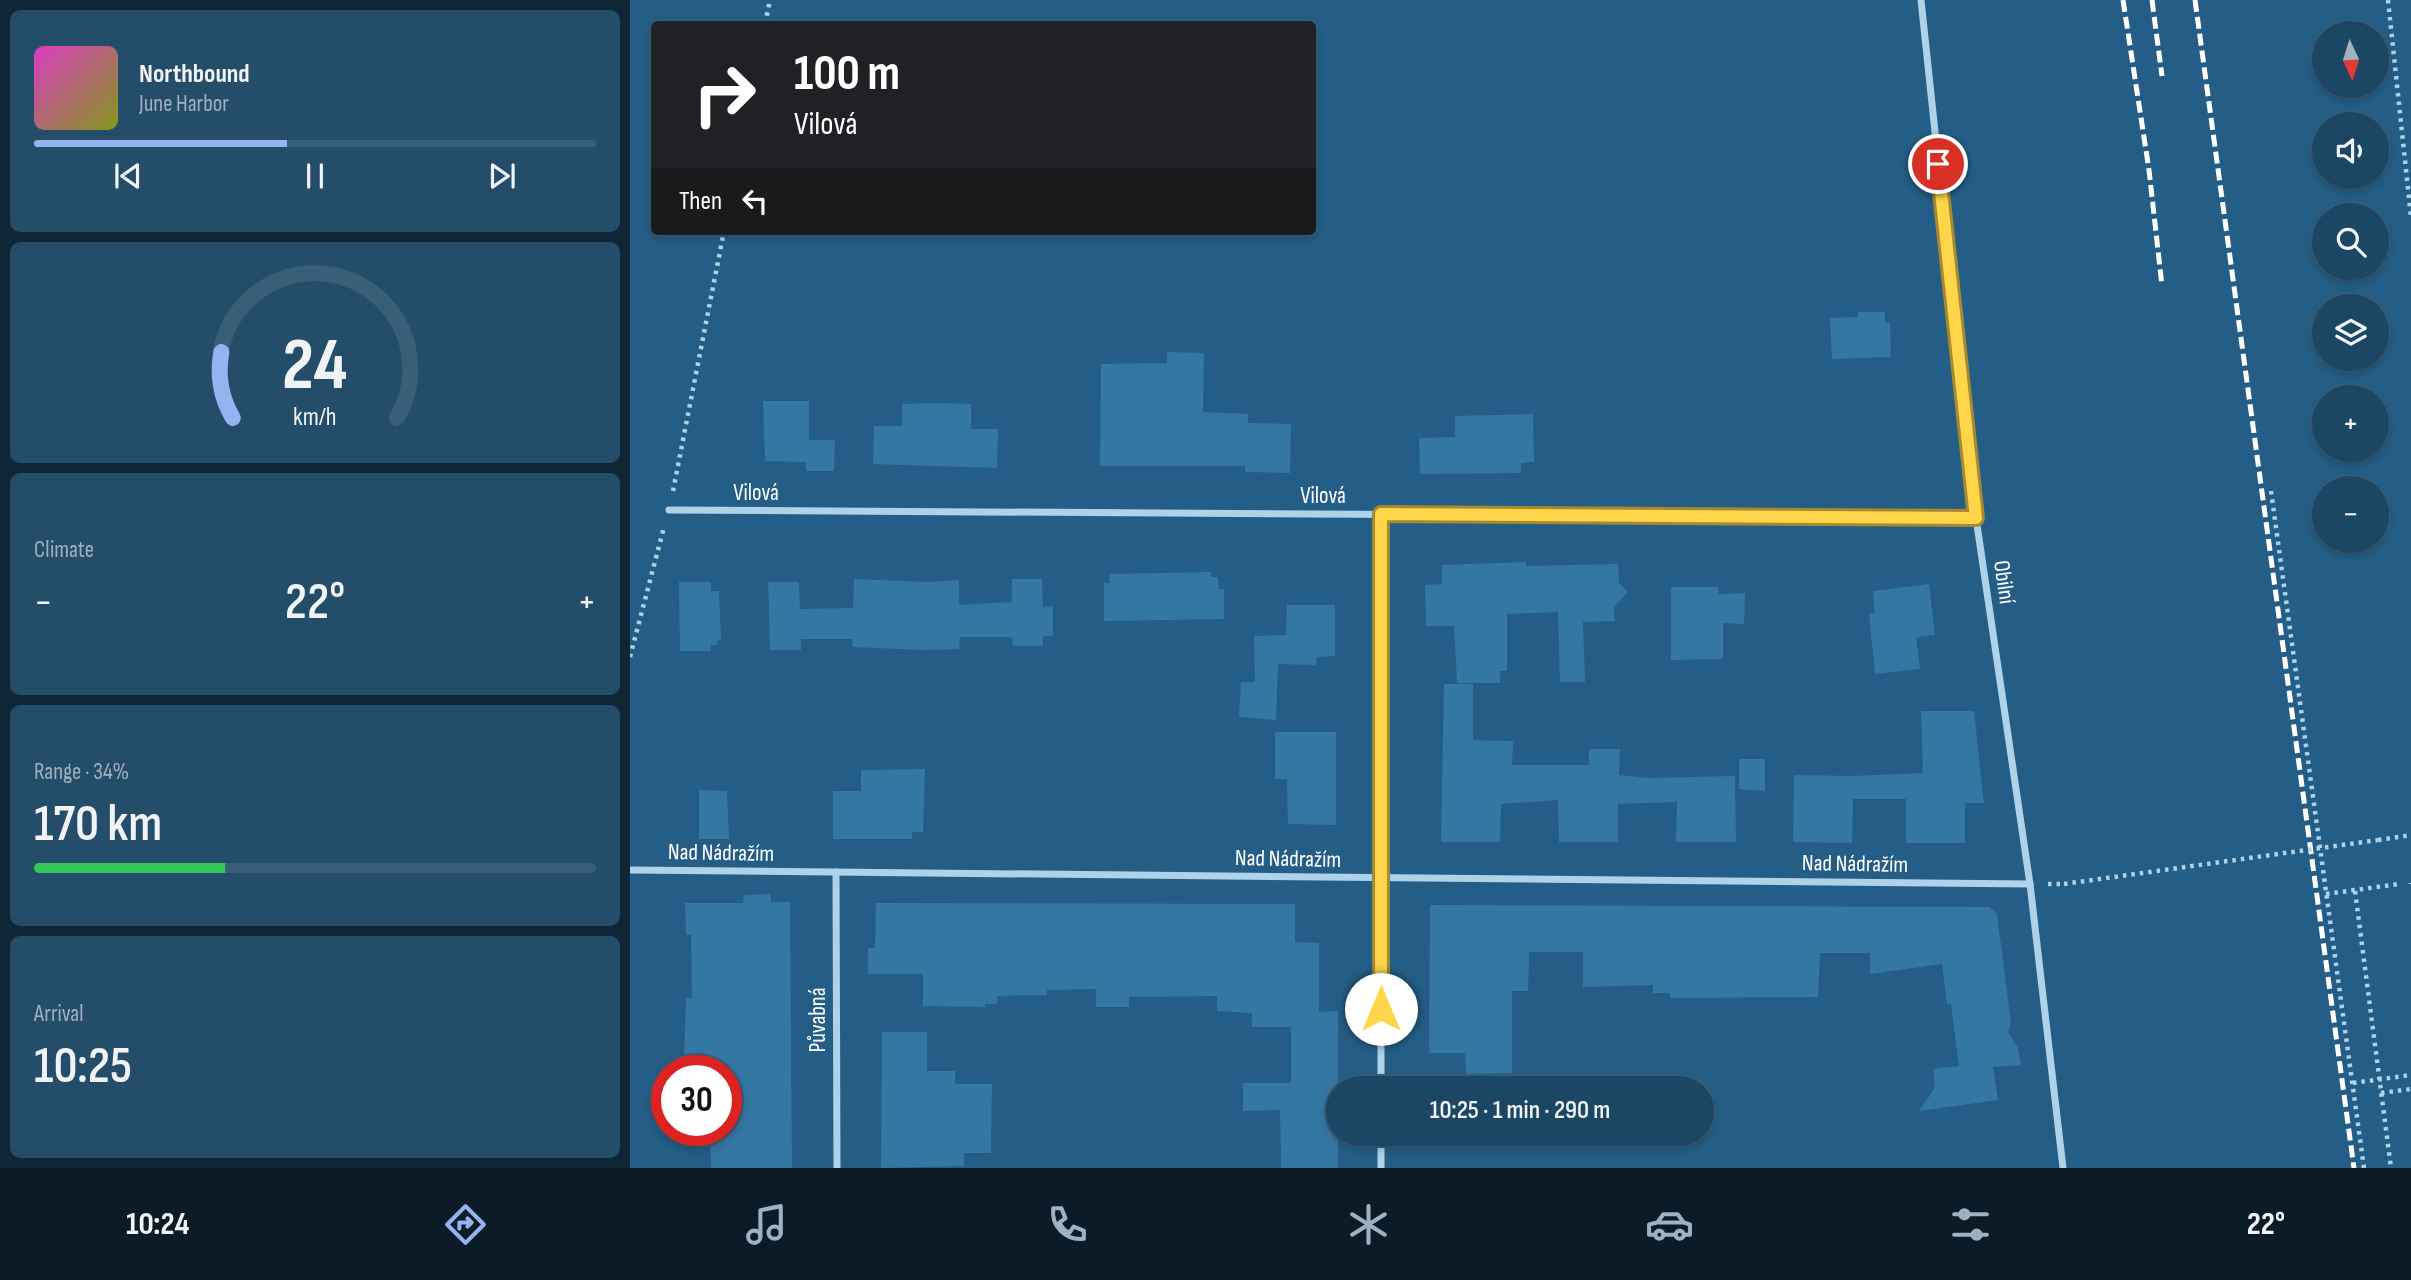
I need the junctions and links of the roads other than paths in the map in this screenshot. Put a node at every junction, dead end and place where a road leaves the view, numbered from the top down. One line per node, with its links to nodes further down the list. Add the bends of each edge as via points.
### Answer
1 (1921, 0): 4 (street, Obilní)
2 (669, 510): 3 (street, Vilová)
3 (1381, 514): 4 (street, Vilová); 7 (street)
4 (1976, 518): 8 (street, Obilní)
5 (630, 870): 6 (street, Nad Nádražím)
6 (836, 872): 7 (street, Nad Nádražím); 11 (street, Půvabná)
7 (1381, 878): 8 (street, Nad Nádražím); 9 (street)
8 (2030, 884): 13 (street, Obilní)
9 (1381, 1076)
10 (1381, 1146): 12 (street)
11 (837, 1168)
12 (1381, 1168)
13 (2063, 1168)

